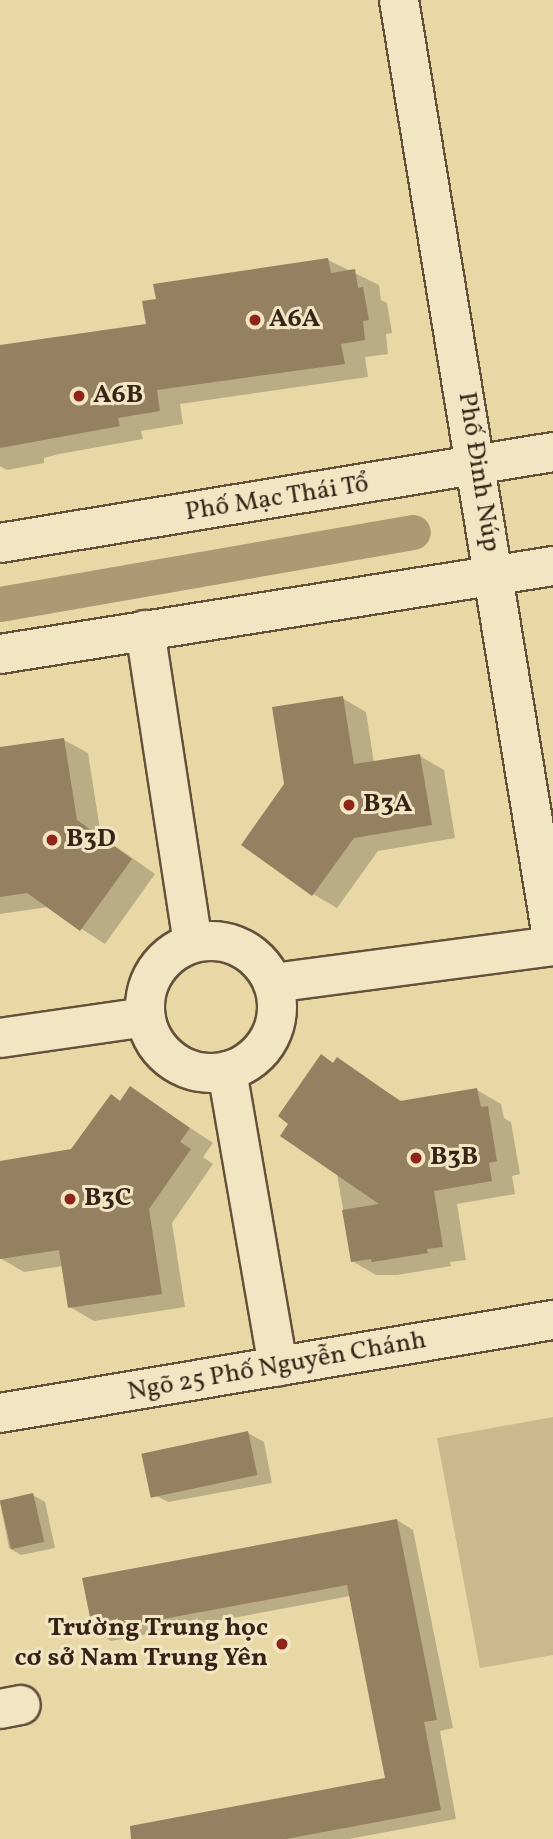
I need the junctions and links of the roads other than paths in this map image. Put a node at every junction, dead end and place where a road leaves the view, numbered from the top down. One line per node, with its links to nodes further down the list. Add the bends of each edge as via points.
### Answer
1 (399, 0): 3 (street, Phố Đinh Núp)
2 (553, 452): 3 (street, Phố Mạc Thái Tổ)
3 (476, 467): 4 (street, Phố Mạc Thái Tổ); 6 (street, Phố Đinh Núp)
4 (0, 542)
5 (553, 566): 6 (street)
6 (495, 575): 7 (street); 10 (street, Phố Đinh Núp)
7 (145, 630): 8 (street); 9 (street)
8 (0, 654)
9 (193, 942): 11 (street, via 217,940 241,947 260,962); 12 (street, via 159,964 149,981)
10 (553, 945): 11 (street)
11 (273, 983): 14 (street, via 277,1011 270,1038 252,1059)
12 (145, 1017): 13 (street); 14 (street, via 157,1045 174,1061 196,1071)
13 (0, 1038)
14 (227, 1071): 16 (street)
15 (553, 1320): 16 (street, Ngõ 25 Phố Nguyễn Chánh)
16 (278, 1367): 17 (street, Ngõ 25 Phố Nguyễn Chánh)
17 (0, 1413)

